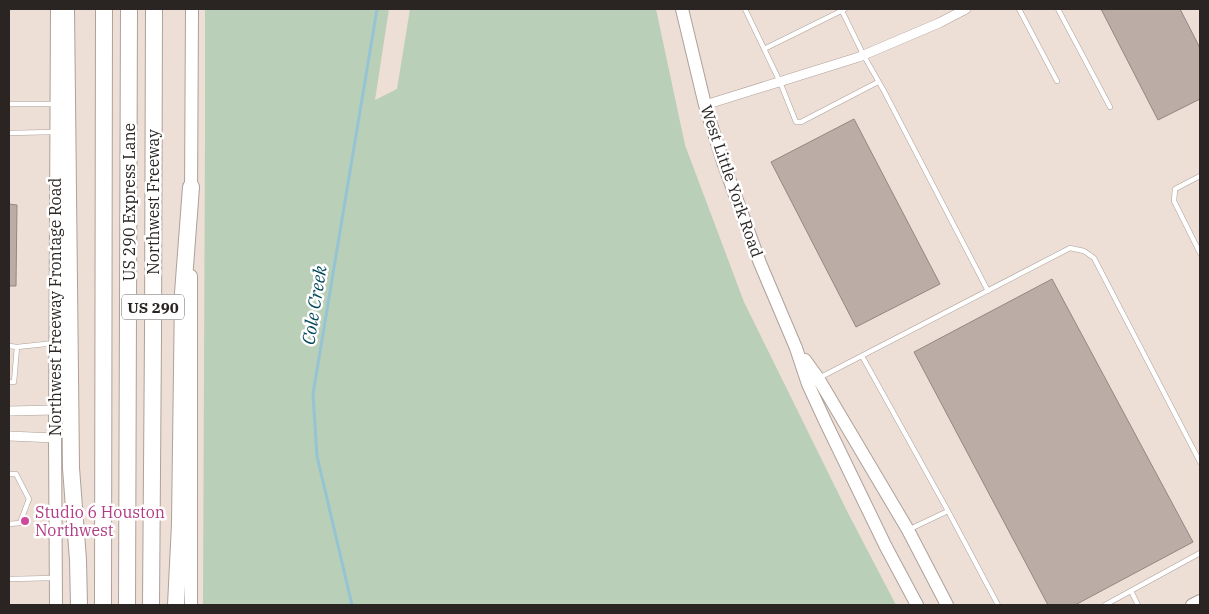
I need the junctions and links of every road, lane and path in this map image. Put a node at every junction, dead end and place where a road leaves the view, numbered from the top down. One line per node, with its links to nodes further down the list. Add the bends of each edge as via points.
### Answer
1 (57, 9): 19 (main road, Northwest Freeway Frontage Road)
2 (66, 9): 50 (highway, via 71,459)
3 (104, 9): 51 (highway, US 290)
4 (129, 9): 52 (highway, US 290 Express Lane)
5 (154, 9): 53 (highway, Northwest Freeway / US 290)
6 (192, 9): 25 (main road)
7 (682, 9): 20 (main road, West Little York Road)
8 (745, 9): 13 (lane)
9 (966, 9): 14 (street)
10 (1019, 9): 15 (lane)
11 (1058, 9): 21 (lane)
12 (843, 10): 13 (lane); 14 (lane)
13 (764, 50): 16 (lane)
14 (864, 56): 16 (street); 17 (lane)
15 (1057, 80)
16 (780, 82): 17 (lane, via 796,122); 20 (street)
17 (878, 82): 27 (lane)
18 (9, 104): 19 (lane)
19 (56, 104): 22 (main road, Northwest Freeway Frontage Road)
20 (705, 105): 31 (main road, West Little York Road, via 760,263)
21 (1110, 107)
22 (55, 132): 23 (lane); 28 (main road, Northwest Freeway Frontage Road)
23 (9, 133)
24 (1200, 176): 26 (lane, via 1175,189 1174,200)
25 (192, 187): 54 (highway, via 183,293); 55 (main road)
26 (1200, 253)
27 (988, 291): 32 (lane); 39 (lane, via 1070,248 1084,251 1094,258)
28 (55, 344): 30 (lane); 35 (main road, Northwest Freeway Frontage Road)
29 (9, 346): 30 (lane)
30 (17, 347): 34 (lane, via 14,382)
31 (796, 348): 33 (main road, West Little York Road); 56 (main road, West Little York Road, via 824,421)
32 (862, 356): 33 (lane); 41 (lane)
33 (818, 378): 43 (main road, West Little York Road)
34 (9, 382)
35 (55, 410): 36 (street); 38 (main road, Northwest Freeway Frontage Road)
36 (9, 411)
37 (9, 436): 38 (street)
38 (55, 438): 45 (main road, Northwest Freeway Frontage Road)
39 (1200, 462)
40 (9, 474): 42 (lane, via 16,474 29,499 20,523)
41 (948, 511): 43 (lane); 58 (lane)
42 (9, 524)
43 (908, 530): 57 (main road, West Little York Road)
44 (1200, 553): 47 (lane)
45 (55, 578): 46 (lane); 49 (main road, Northwest Freeway Frontage Road)
46 (9, 579)
47 (1131, 591): 59 (lane); 60 (lane)
48 (1200, 601): 61 (main road)
49 (56, 605)
50 (79, 605)
51 (103, 605)
52 (127, 605)
53 (151, 605)
54 (176, 605)
55 (191, 605)
56 (917, 605)
57 (947, 605)
58 (998, 605)
59 (1105, 605)
60 (1138, 605)
61 (1192, 605)

